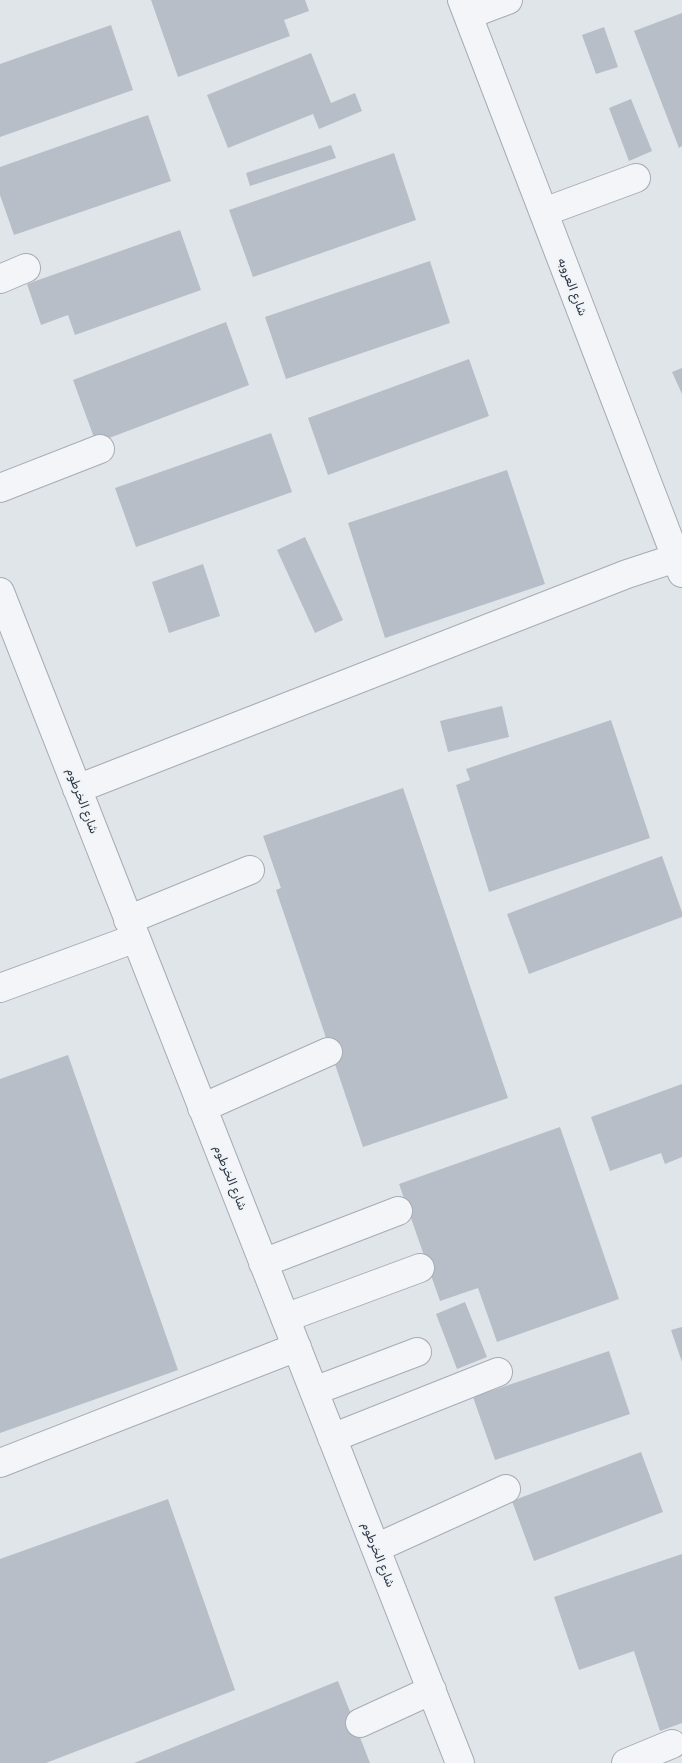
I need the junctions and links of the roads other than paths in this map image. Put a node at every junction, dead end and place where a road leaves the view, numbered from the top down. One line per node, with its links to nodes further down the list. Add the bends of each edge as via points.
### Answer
1 (508, 0): 2 (lane)
2 (465, 8): 4 (lane, شارع العروبه)
3 (636, 178): 4 (lane)
4 (544, 212): 9 (lane, شارع العروبه)
5 (26, 268): 6 (lane)
6 (0, 279)
7 (100, 449): 8 (lane)
8 (0, 488)
9 (680, 563): 11 (lane, via 627,574)
10 (0, 592): 11 (lane, شارع الخرطوم)
11 (77, 789): 13 (lane, شارع الخرطوم)
12 (250, 870): 13 (lane)
13 (132, 929): 14 (lane); 16 (lane, شارع الخرطوم)
14 (0, 988)
15 (328, 1052): 16 (lane)
16 (202, 1108): 18 (lane, شارع الخرطوم)
17 (398, 1211): 18 (lane)
18 (264, 1263): 20 (lane, شارع الخرطوم)
19 (420, 1268): 20 (lane)
20 (285, 1318): 21 (lane, شارع الخرطوم)
21 (297, 1347): 24 (lane, شارع الخرطوم); 26 (lane)
22 (417, 1352): 24 (lane)
23 (498, 1372): 25 (lane)
24 (314, 1390): 25 (lane, شارع الخرطوم)
25 (332, 1438): 28 (lane, شارع الخرطوم)
26 (0, 1464)
27 (506, 1489): 28 (lane)
28 (376, 1548): 29 (lane, شارع الخرطوم)
29 (432, 1690): 30 (lane); 32 (lane, شارع الخرطوم)
30 (360, 1723)
31 (672, 1744): 33 (lane)
32 (460, 1763)
33 (626, 1763)

